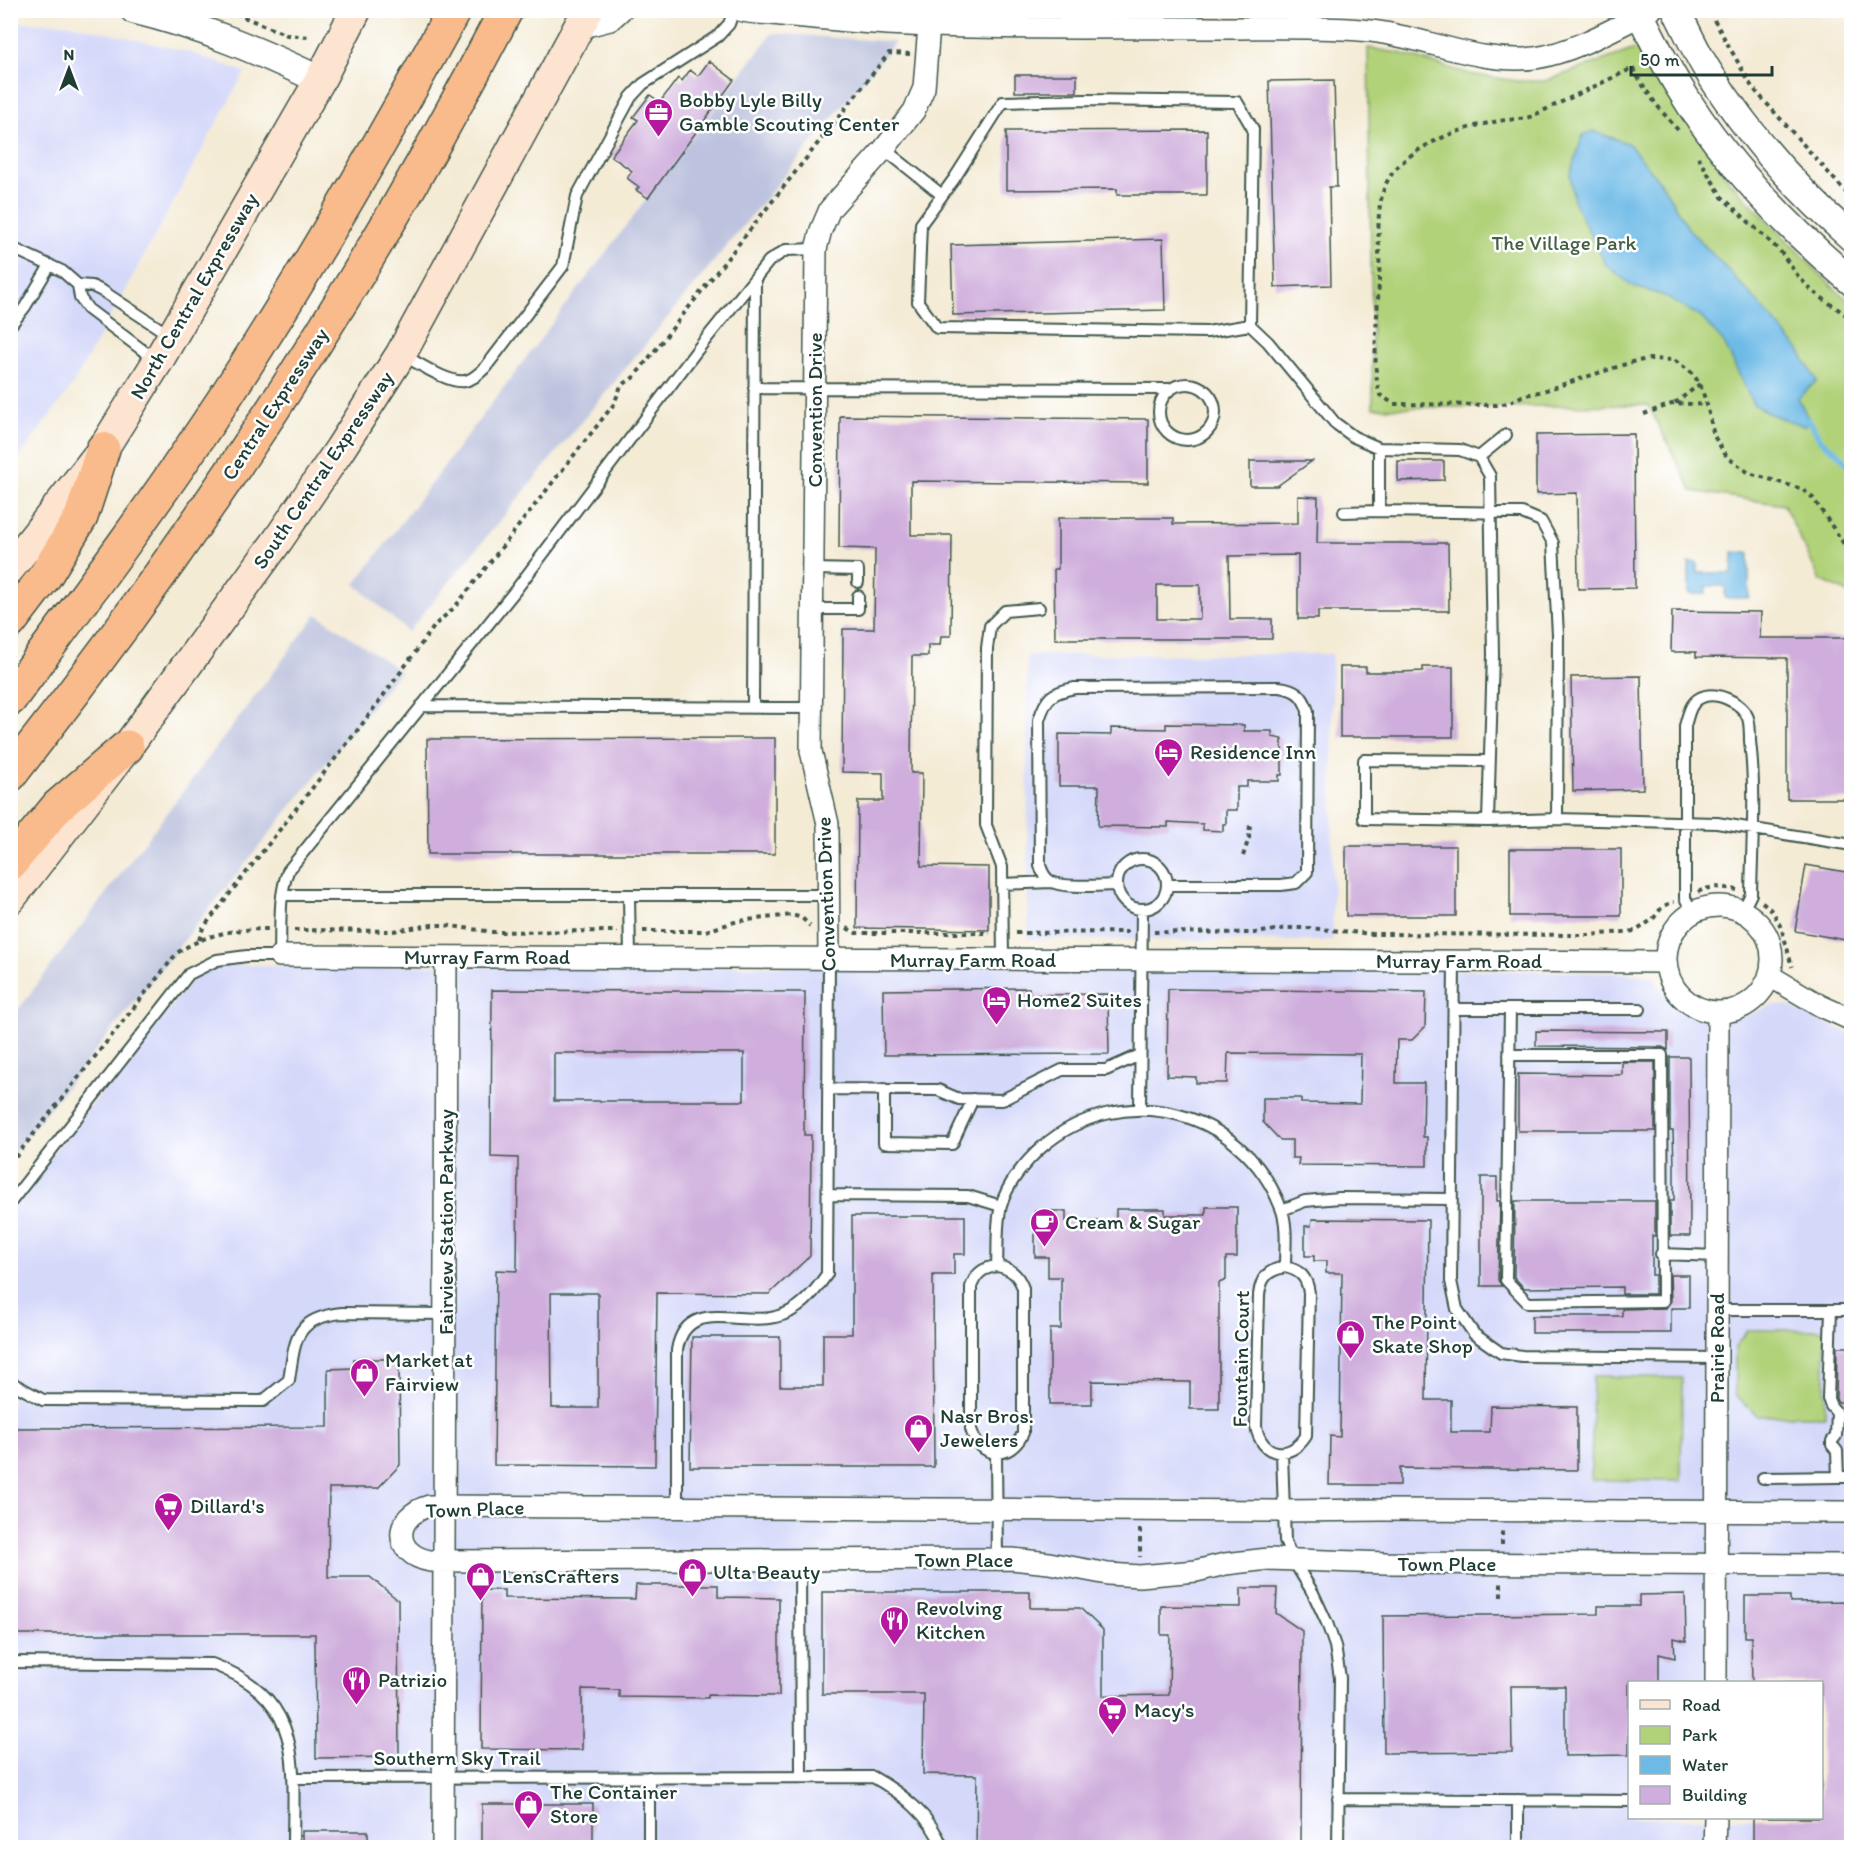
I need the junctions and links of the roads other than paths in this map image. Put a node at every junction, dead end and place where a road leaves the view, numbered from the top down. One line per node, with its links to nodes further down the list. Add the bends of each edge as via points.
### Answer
1 (134, 10): 13 (street, via 193,26)
2 (356, 10): 13 (main road, North Central Expressway)
3 (454, 10): 44 (highway, via 383,140 270,328 132,533)
4 (506, 10): 50 (highway, Central Expressway, via 404,196 258,432 135,610)
5 (621, 10): 11 (street, via 610,20)
6 (734, 10): 26 (lane, via 729,24 718,36 643,84 631,97 578,196 563,266 485,368 474,378 455,381)
7 (739, 10): 9 (street, via 754,14)
8 (1676, 10): 16 (street, via 1708,71 1752,132 1797,186)
9 (773, 12): 12 (street, via 843,22)
10 (1643, 12): 12 (street, via 1584,43 1538,58 1515,60 1475,56 1372,31); 21 (street, via 1679,89 1725,153 1772,209)
11 (583, 19): 26 (main road, South Central Expressway)
12 (929, 26): 14 (street, Convention Drive, via 924,88 914,111)
13 (320, 80): 25 (main road, North Central Expressway)
14 (884, 149): 15 (lane); 18 (street, Convention Drive, via 830,209)
15 (942, 195): 23 (lane, via 921,224 918,302 937,328 1207,332); 23 (lane, via 1003,102 1237,102 1253,129)
16 (1851, 237)
17 (10, 247): 19 (lane)
18 (816, 249): 20 (lane, via 786,250 769,261); 28 (street, Convention Drive)
19 (50, 265): 22 (lane); 24 (lane)
20 (755, 279): 27 (lane); 45 (lane, via 515,591)
21 (1851, 282)
22 (78, 285): 25 (lane, via 104,292); 25 (lane, via 80,298 88,309)
23 (1250, 325): 31 (lane, via 1335,423)
24 (10, 326)
25 (165, 349): 32 (main road, North Central Expressway)
26 (400, 354): 48 (main road, South Central Expressway, via 278,540)
27 (754, 388): 28 (lane); 46 (lane)
28 (816, 388): 29 (lane); 38 (street, Convention Drive)
29 (1170, 389): 29 (lane, via 1159,406 1159,416 1170,434 1191,440 1208,431 1215,412 1208,393 1190,384)
30 (1506, 435): 33 (lane)
31 (1379, 448): 33 (lane, via 1460,450); 34 (lane)
32 (103, 449): 37 (main road, North Central Expressway); 43 (highway, via 81,517 45,576)
33 (1479, 456): 36 (lane, via 1490,476)
34 (1379, 511): 35 (lane); 36 (lane)
35 (1344, 512)
36 (1490, 513): 49 (lane); 51 (lane, via 1522,513 1541,521 1553,543 1558,636)
37 (10, 568)
38 (814, 569): 39 (lane, via 858,570); 42 (street, Convention Drive)
39 (858, 582)
40 (858, 596): 42 (lane, via 858,609)
41 (1039, 608): 58 (lane, via 1005,611 990,626 987,648 986,825 1002,867)
42 (813, 609): 47 (street, Convention Drive)
43 (10, 622)
44 (10, 699)
45 (421, 706): 46 (lane); 61 (lane, via 288,871)
46 (753, 708): 47 (lane)
47 (812, 708): 63 (street, Convention Drive, via 811,751 828,824)
48 (127, 747): 56 (highway, via 58,806); 64 (main road, South Central Expressway)
49 (1490, 761): 52 (lane); 52 (lane, via 1365,760 1364,819)
50 (10, 775)
51 (1557, 819): 52 (lane); 53 (lane)
52 (1488, 821)
53 (1684, 821): 54 (lane); 54 (lane, via 1685,726 1690,709 1700,698 1710,696 1725,698 1748,717); 67 (lane, via 1685,898)
54 (1752, 828): 55 (lane); 66 (lane, via 1751,894)
55 (1851, 845)
56 (10, 864)
57 (1051, 882): 58 (lane); 59 (lane); 60 (lane, via 1040,866 1039,720 1044,703 1058,691 1293,689 1304,698 1308,711 1307,872 1296,883 1281,885)
58 (1002, 884): 72 (lane)
59 (1117, 885): 60 (lane, via 1127,864 1142,859 1163,870); 65 (lane, via 1122,899)
60 (1167, 885): 65 (lane, via 1162,899)
61 (282, 895): 62 (lane); 68 (lane)
62 (629, 895): 63 (lane); 70 (lane)
63 (829, 895): 71 (street, Convention Drive)
64 (10, 899)
65 (1142, 909): 73 (lane)
66 (1742, 912): 67 (street, via 1718,906); 76 (street, via 1762,928 1770,943)
67 (1693, 913): 75 (street, via 1674,930)
68 (280, 956): 69 (street, Murray Farm Road); 90 (lane, via 217,960 189,974)
69 (446, 957): 70 (street, Murray Farm Road); 100 (street, Fairview Station Parkway)
70 (630, 958): 71 (street, Murray Farm Road)
71 (829, 959): 72 (street, Murray Farm Road); 84 (lane, Convention Drive)
72 (1003, 960): 73 (street, Murray Farm Road)
73 (1142, 960): 74 (street, Murray Farm Road); 82 (lane)
74 (1454, 962): 75 (street, Murray Farm Road); 77 (lane)
75 (1665, 962): 80 (street, via 1676,992 1688,1003)
76 (1770, 976): 80 (street, via 1750,1003); 81 (street)
77 (1454, 1009): 78 (lane); 89 (lane)
78 (1509, 1009): 79 (lane); 83 (lane)
79 (1640, 1009)
80 (1718, 1013): 94 (street, Prairie Road)
81 (1851, 1020)
82 (1140, 1055): 86 (lane, via 1106,1070 1062,1070 1002,1100); 87 (lane)
83 (1509, 1055): 93 (lane, via 1662,1055); 93 (lane, via 1506,1280 1528,1302 1663,1301)
84 (828, 1089): 85 (lane); 88 (lane, Convention Drive)
85 (884, 1089): 86 (lane, via 938,1090); 86 (lane, via 884,1143 952,1144)
86 (973, 1100)
87 (1140, 1109): 91 (lane, via 1090,1118 1055,1136 1032,1155); 92 (lane, via 1177,1113 1212,1127 1242,1148 1266,1177)
88 (828, 1195): 91 (lane, via 968,1196); 109 (lane, Convention Drive, via 828,1274 816,1291 798,1308 774,1317 708,1317 689,1324 679,1337)
89 (1452, 1199): 92 (lane, via 1340,1198 1305,1201); 101 (lane, via 1451,1281 1457,1309 1474,1334 1501,1353)
90 (10, 1203)
91 (1001, 1206): 95 (lane)
92 (1282, 1210): 96 (lane)
93 (1661, 1254): 94 (lane)
94 (1717, 1256): 97 (street, Prairie Road)
95 (997, 1266): 103 (lane, via 980,1271 971,1287 971,1429 979,1446); 103 (lane, via 1014,1272 1023,1288 1023,1433 1013,1448)
96 (1285, 1267): 104 (lane, via 1303,1275 1310,1293 1305,1436 1292,1450); 104 (lane, Fountain Court, via 1274,1269 1260,1284 1256,1426 1263,1445)
97 (1717, 1310): 98 (lane); 101 (street, Prairie Road)
98 (1832, 1310): 99 (lane); 105 (lane, via 1828,1399 1837,1413 1832,1446 1837,1451)
99 (1851, 1310)
100 (445, 1314): 102 (lane, via 342,1313 312,1320 297,1336 290,1380 263,1401 43,1400); 108 (street, Fairview Station Parkway)
101 (1717, 1358): 112 (street, Prairie Road)
102 (10, 1382)
103 (996, 1453): 110 (lane)
104 (1282, 1453): 111 (lane)
105 (1838, 1477): 106 (lane); 107 (lane)
106 (1851, 1477)
107 (1763, 1478)
108 (444, 1506): 109 (street, Town Place); 114 (street, Fairview Station Parkway); 114 (street, Town Place, via 417,1509 402,1528 408,1551 418,1559)
109 (677, 1508): 110 (street, Town Place)
110 (997, 1509): 111 (street, Town Place); 116 (lane)
111 (1284, 1512): 112 (street, Town Place); 117 (lane, via 1285,1541)
112 (1718, 1512): 113 (street, Town Place); 118 (street, Prairie Road)
113 (1851, 1512)
114 (444, 1560): 115 (street, Town Place); 124 (street, Fairview Station Parkway)
115 (800, 1560): 116 (street, Town Place); 125 (lane)
116 (997, 1560): 117 (street, Town Place, via 1140,1576 1268,1559)
117 (1293, 1560): 118 (street, Town Place); 126 (lane, via 1313,1593 1335,1646 1340,1678)
118 (1717, 1565): 119 (street, Town Place); 121 (street, Prairie Road)
119 (1851, 1565)
120 (10, 1662): 123 (lane, via 212,1664 234,1672 266,1696 279,1715 290,1742)
121 (1716, 1681)
122 (649, 1777): 124 (lane, Southern Sky Trail); 125 (lane, Southern Sky Trail); 132 (lane)
123 (293, 1778): 124 (lane, Southern Sky Trail); 130 (lane)
124 (443, 1778): 131 (street, Fairview Station Parkway)
125 (801, 1778): 133 (lane, Southern Sky Trail, via 873,1778 913,1804)
126 (1338, 1799): 127 (lane); 134 (lane)
127 (1518, 1800): 128 (lane); 135 (lane)
128 (1628, 1801)
129 (1715, 1819): 136 (street)
130 (293, 1848)
131 (443, 1848)
132 (648, 1848)
133 (944, 1848)
134 (1338, 1848)
135 (1518, 1848)
136 (1714, 1848)

